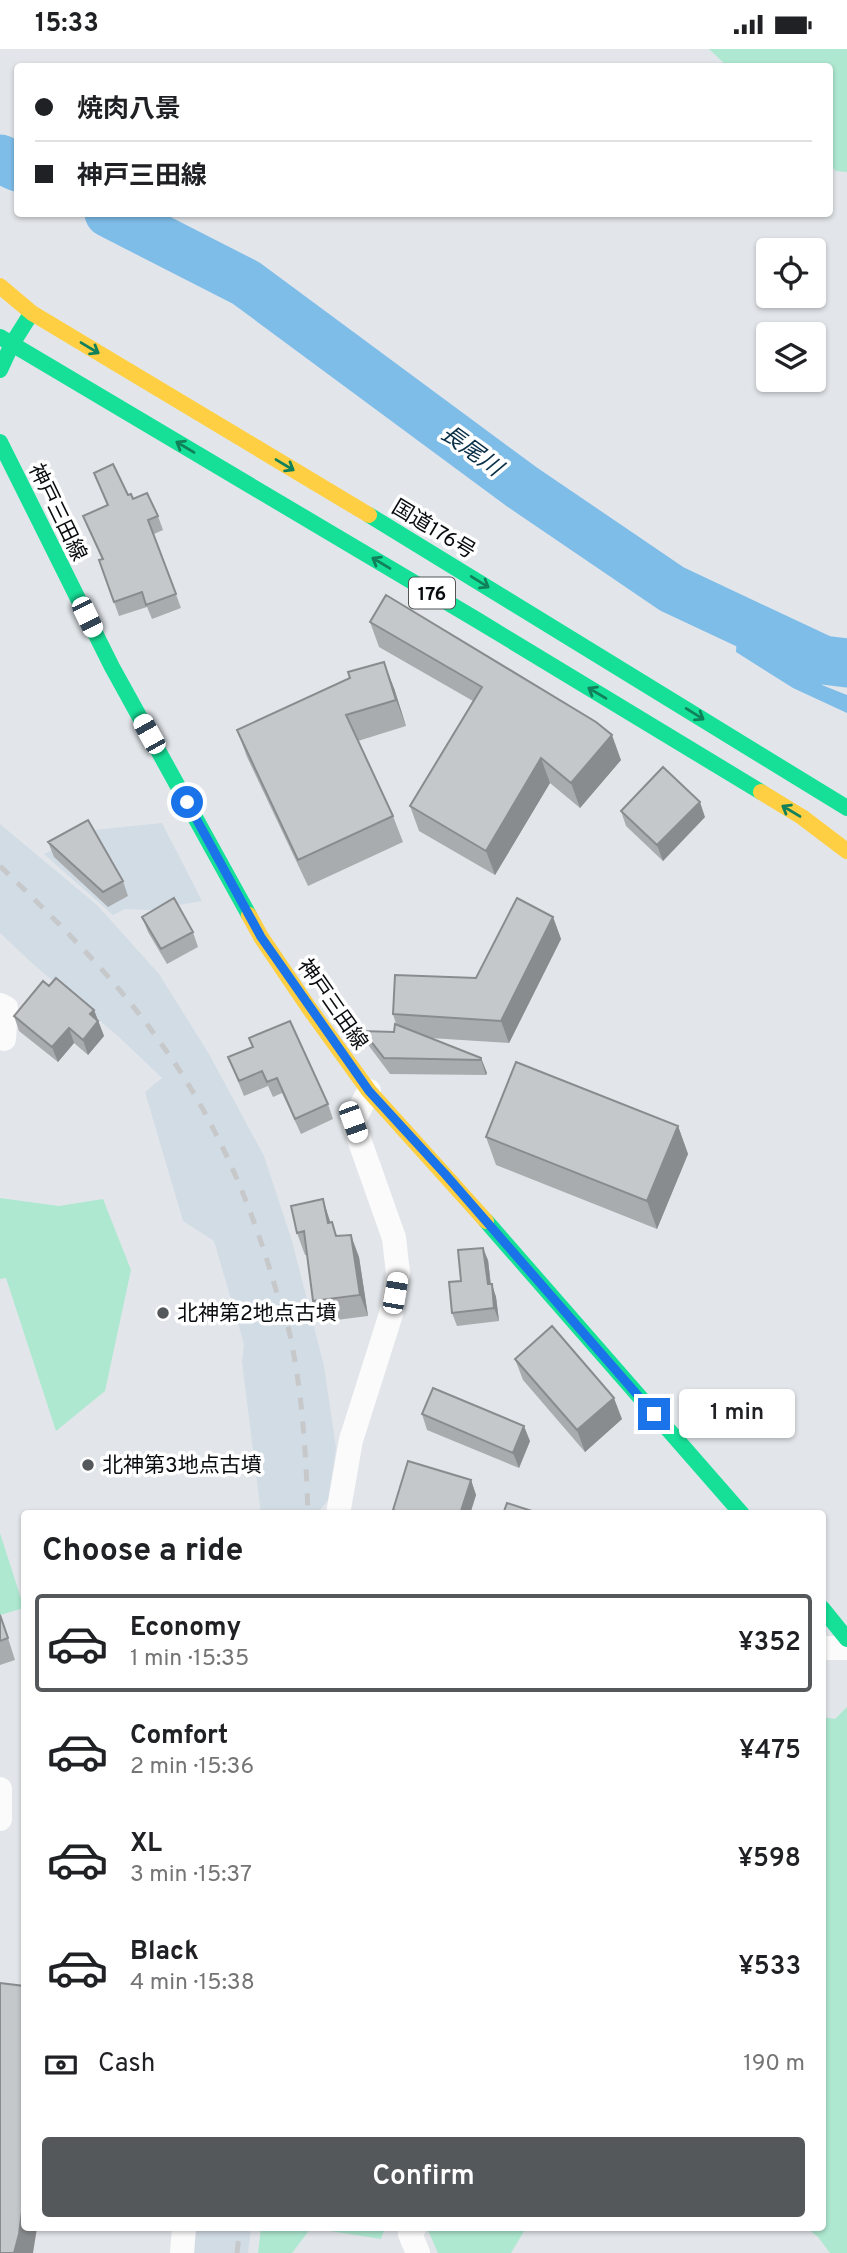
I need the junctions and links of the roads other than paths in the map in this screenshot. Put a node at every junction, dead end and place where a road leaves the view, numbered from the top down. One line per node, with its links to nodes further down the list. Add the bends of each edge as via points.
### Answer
1 (0, 286): 2 (main road, 国道176号 / 176)
2 (32, 313): 3 (main road); 6 (main road, 国道176号 / 176, one-way to 6)
3 (6, 340): 4 (main road); 7 (main road, 176, one-way to 3, via 802,817 477,619)
4 (0, 370)
5 (0, 442): 10 (main road, 神戸三田線, via 112,667 261,937)
6 (847, 807)
7 (847, 851)
8 (0, 1005): 9 (street, via 6,1008)
9 (4, 1039)
10 (369, 1091): 11 (street, via 353,1122 394,1238 398,1273 391,1314 351,1440); 12 (main road, 神戸三田線)
11 (339, 1510)
12 (739, 1510)
13 (826, 1613): 14 (main road)
14 (847, 1639)
15 (826, 1648): 16 (street)
16 (847, 1648)
17 (0, 1789): 18 (street)
18 (0, 1819)
19 (184, 2231): 21 (street)
20 (412, 2231): 22 (street)
21 (182, 2253)
22 (418, 2253)

